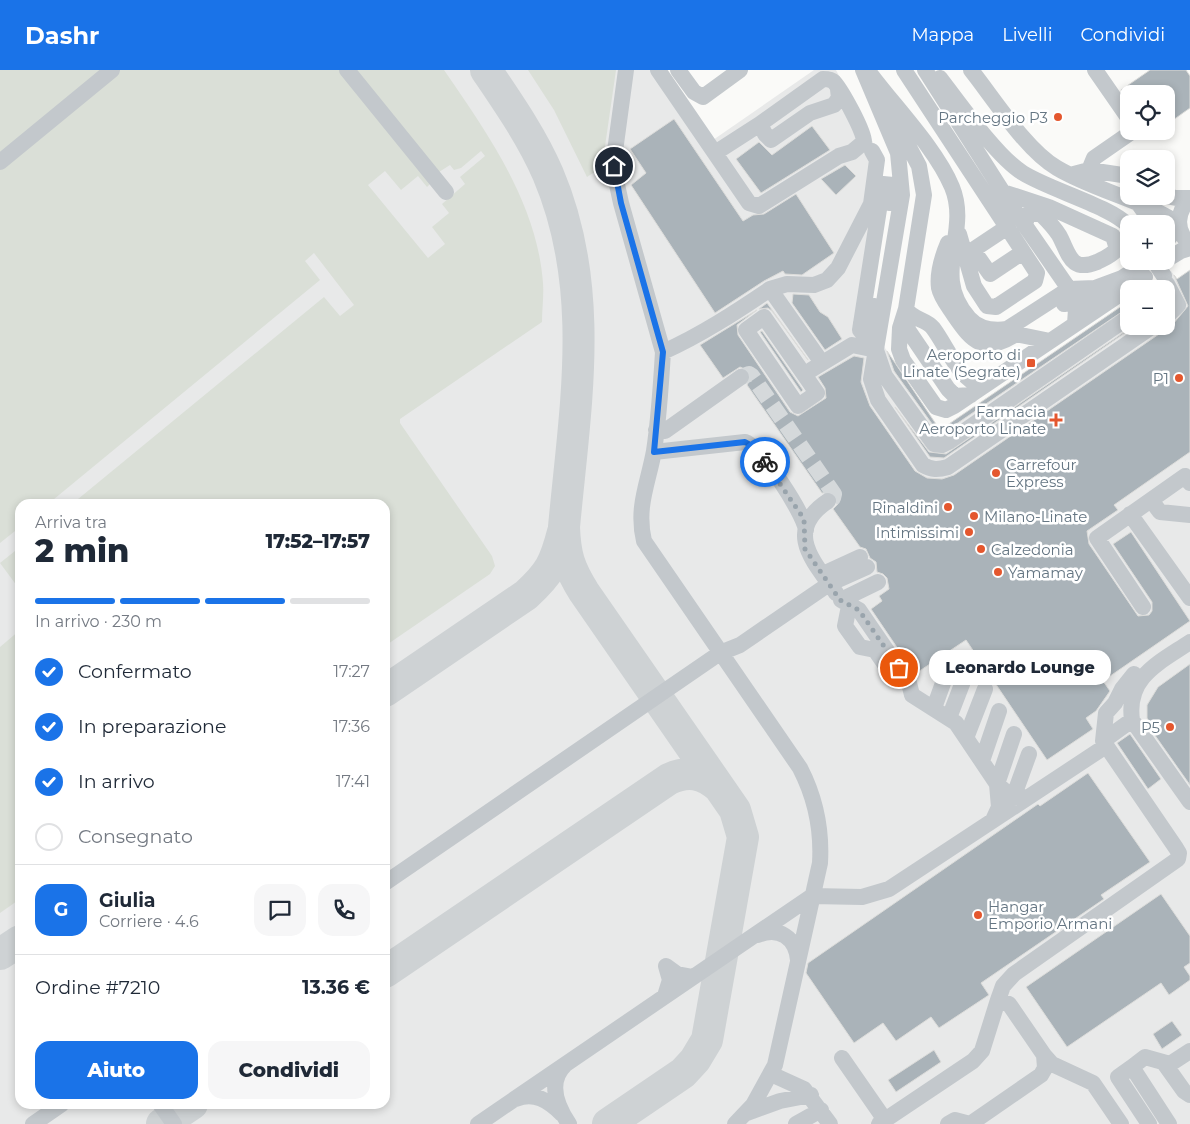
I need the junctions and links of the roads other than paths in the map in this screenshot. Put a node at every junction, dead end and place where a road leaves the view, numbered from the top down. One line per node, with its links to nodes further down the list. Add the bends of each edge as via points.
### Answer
1 (112, 70): 19 (lane)
2 (347, 70): 25 (lane)
3 (626, 70): 51 (lane, via 614,166 621,203)
4 (658, 70): 18 (lane)
5 (678, 70): 6 (lane, via 694,92 703,96)
6 (740, 70)
7 (865, 70): 20 (lane); 22 (lane, via 898,153); 45 (lane, via 909,145 923,180 922,210)
8 (904, 70): 35 (lane)
9 (925, 70): 26 (lane)
10 (933, 70): 32 (lane, via 1011,165)
11 (971, 70): 23 (lane, via 1044,158)
12 (1096, 70): 14 (lane)
13 (838, 89): 15 (lane, via 834,82 823,79); 15 (lane, via 839,98 834,105 810,113 771,140); 18 (lane, via 864,134 864,142 768,202 759,206 749,204)
14 (1120, 106)
15 (760, 124): 18 (lane)
16 (1120, 140): 21 (lane, via 1094,158)
17 (872, 151): 43 (lane, via 877,160 872,204 838,268 827,280 814,285 786,284)
18 (715, 153)
19 (0, 162)
20 (942, 167): 31 (lane, via 953,188); 39 (lane, via 952,177 960,194 967,241)
21 (1089, 170): 23 (lane); 24 (lane)
22 (900, 171): 50 (lane, via 902,195); 50 (lane, via 885,177 884,184 893,185 871,326 861,323 860,330)
23 (1070, 175): 27 (lane)
24 (1120, 175)
25 (446, 192)
26 (1002, 192): 34 (lane); 34 (lane, via 1055,217 1030,212)
27 (1120, 195)
28 (1175, 198): 29 (lane)
29 (1190, 199): 33 (lane, via 1181,211)
30 (1145, 205): 33 (lane)
31 (957, 218): 40 (lane, via 974,286 987,306 996,307 1035,281 1037,273); 44 (lane, via 951,288 957,302 978,326 997,331 1007,329 1034,312 1048,313); 49 (lane, via 940,265 939,288 963,328 975,341 989,345 1016,334)
32 (1120, 219)
33 (1179, 224): 36 (lane); 37 (lane, via 1183,237)
34 (1025, 225): 44 (lane)
35 (1006, 228): 39 (lane); 40 (lane)
36 (1175, 230)
37 (1190, 244)
38 (1190, 248): 42 (lane, via 1181,251)
39 (973, 250): 40 (lane, via 990,274)
40 (1023, 252)
41 (1143, 273): 42 (lane, bridge); 44 (lane, via 1097,299); 47 (lane)
42 (1166, 277)
43 (770, 289): 51 (lane, via 737,312); 52 (lane)
44 (1072, 295): 47 (lane)
45 (906, 309): 54 (lane, via 911,317 932,326); 54 (lane, via 898,350 933,404 939,410 946,410)
46 (1120, 323): 50 (lane, via 942,445 929,440 885,376)
47 (1075, 324): 49 (lane)
48 (1140, 335): 50 (lane, via 940,470 923,465 878,400 871,380)
49 (1050, 341): 54 (lane)
50 (876, 350): 52 (lane, via 852,344)
51 (663, 352): 55 (lane)
52 (813, 366): 52 (lane, via 764,317 746,330 798,406 817,393)
53 (741, 377): 55 (lane, via 665,432)
54 (976, 391)
55 (656, 430): 56 (lane)
56 (654, 452): 62 (lane, via 745,442 754,447); 68 (lane, via 640,507 644,541)
57 (1190, 483): 58 (lane, via 1185,476)
58 (1151, 500): 60 (lane); 61 (lane, via 1160,512)
59 (828, 502): 62 (lane)
60 (1130, 514): 64 (lane); 65 (lane, via 1097,538)
61 (1190, 516)
62 (808, 522): 63 (lane, via 805,549)
63 (835, 592): 63 (lane, via 869,570); 68 (lane); 70 (lane, via 859,610 909,683); 70 (lane, via 845,626 860,647 875,650 902,690)
64 (1190, 598)
65 (1143, 607)
66 (1190, 637): 74 (lane, via 1130,677 1106,713)
67 (1190, 642): 72 (lane, via 1150,669 1133,690 1130,704)
68 (720, 654): 79 (lane); 80 (lane, via 808,784 821,833 820,864)
69 (1190, 655): 75 (lane, via 1147,687 1139,702 1138,718)
70 (912, 695): 71 (lane)
71 (945, 716): 71 (lane, via 963,669); 76 (lane)
72 (1132, 720): 74 (lane); 75 (lane)
73 (1007, 722): 76 (lane); 76 (lane); 76 (lane); 76 (lane)
74 (1104, 743): 76 (lane); 85 (lane, via 1176,848 1178,859 1014,974 1003,986)
75 (1167, 768): 77 (lane)
76 (994, 773): 78 (lane); 78 (lane, via 999,807)
77 (1190, 802)
78 (993, 820): 80 (lane, via 889,889 862,897)
79 (390, 880)
80 (812, 896): 81 (lane); 82 (lane)
81 (747, 940): 82 (lane, via 763,933 782,933 792,941); 83 (lane)
82 (798, 963): 92 (lane)
83 (693, 976): 84 (lane); 84 (lane, via 677,974 662,960 670,980)
84 (665, 996): 89 (lane)
85 (998, 1000): 87 (lane, via 1009,1004); 101 (lane, via 982,1050 973,1061)
86 (1189, 1053): 90 (lane, via 1170,1064)
87 (1044, 1055): 107 (lane, via 1045,1068 1041,1075 970,1124 955,1120); 108 (lane, via 1052,1064 1093,1083)
88 (842, 1058): 101 (lane)
89 (568, 1062): 95 (lane); 100 (lane, via 559,1071 556,1083 557,1102)
90 (1164, 1063): 91 (lane, via 1145,1057); 94 (lane)
91 (1132, 1067): 109 (lane, via 1118,1077); 110 (lane)
92 (771, 1074): 93 (lane); 99 (lane)
93 (811, 1095): 98 (lane); 99 (lane, via 780,1101)
94 (1190, 1095)
95 (511, 1101): 100 (lane, via 522,1097 542,1098); 104 (lane)
96 (54, 1109): 102 (lane)
97 (164, 1109): 103 (lane)
98 (821, 1110): 105 (lane); 106 (lane)
99 (741, 1118)
100 (566, 1119)
101 (882, 1122)
102 (32, 1124)
103 (174, 1124)
104 (478, 1124)
105 (796, 1124)
106 (830, 1124)
107 (948, 1124)
108 (1121, 1124)
109 (1149, 1124)
110 (1169, 1124)

